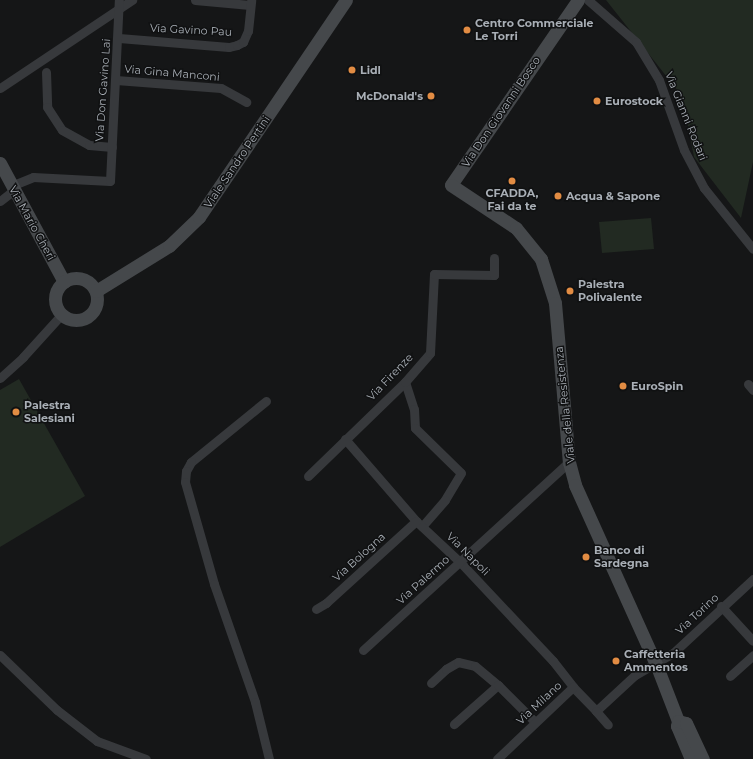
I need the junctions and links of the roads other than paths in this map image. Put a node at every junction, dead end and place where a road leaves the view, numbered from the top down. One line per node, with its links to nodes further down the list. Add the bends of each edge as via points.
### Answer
1 (132, 0): 7 (street)
2 (195, 0): 6 (street)
3 (346, 0): 21 (main road, Viale Sandro Pertini, via 199,217 169,246)
4 (578, 0): 15 (main road, Via Don Giovanni Bosco)
5 (588, 0): 18 (street, Via Gianni Rodari, via 636,42 659,80 684,150 704,188)
6 (250, 2): 8 (street, Via Gavino Pau, via 248,31 242,42 229,47)
7 (119, 4): 8 (street, Via Don Gavino Lai); 11 (street)
8 (119, 38): 10 (street, Via Don Gavino Lai)
9 (46, 72): 13 (street, via 47,107 62,130 89,145)
10 (116, 80): 12 (street, Via Gina Manconi, via 221,88); 13 (street, Via Don Gavino Lai)
11 (0, 88)
12 (246, 102)
13 (112, 147): 16 (street, Via Don Gavino Lai, via 110,181 34,177)
14 (0, 163): 16 (main road, Via Mario Cheri)
15 (451, 185): 27 (main road, Viale della Resistenza, via 516,228 542,259 555,303)
16 (13, 188): 17 (street); 20 (main road, Via Mario Cheri)
17 (0, 201)
18 (753, 249)
19 (494, 258): 24 (street, Via Firenze, via 494,275 434,274 430,353)
20 (64, 282): 21 (main road, via 80,278 89,282); 22 (main road, via 55,297)
21 (96, 291): 22 (main road, via 95,307 88,316 78,319)
22 (62, 314): 23 (street)
23 (0, 378)
24 (405, 382): 26 (street, Via Firenze); 29 (street, Via Bologna, via 414,410 415,428 461,473 446,500)
25 (266, 401): 49 (street, via 191,462 186,471 187,494 214,584 255,702)
26 (345, 438): 28 (street, Via Firenze); 29 (street, Via Napoli)
27 (569, 462): 30 (street, Via Palermo); 38 (main road, Viale della Resistenza, via 575,485)
28 (308, 476)
29 (419, 524): 30 (street, Via Napoli); 33 (street, Via Bologna, via 326,603)
30 (460, 562): 35 (street, Via Palermo); 42 (street, Via Napoli, via 554,661)
31 (753, 579): 32 (street, Via Torino)
32 (722, 606): 34 (street); 38 (street, Via Torino, via 673,653)
33 (316, 608)
34 (753, 641)
35 (363, 650)
36 (0, 655): 48 (street, via 51,705 97,741)
37 (753, 655): 39 (street)
38 (656, 664): 43 (street, via 635,675); 44 (main road, Viale della Resistenza)
39 (730, 676)
40 (431, 682): 41 (street, via 458,662 475,666)
41 (498, 685): 45 (street); 46 (street)
42 (573, 687): 43 (street, Via Milano); 45 (street, Via Milano)
43 (596, 711): 47 (street, Via Milano)
44 (678, 720): 51 (main road, Viale della Resistenza, via 677,726); 52 (main road, Viale della Resistenza, via 686,723)
45 (536, 722): 50 (street, Via Milano)
46 (454, 724)
47 (608, 725)
48 (146, 759)
49 (269, 759)
50 (497, 759)
51 (691, 759)
52 (703, 759)

